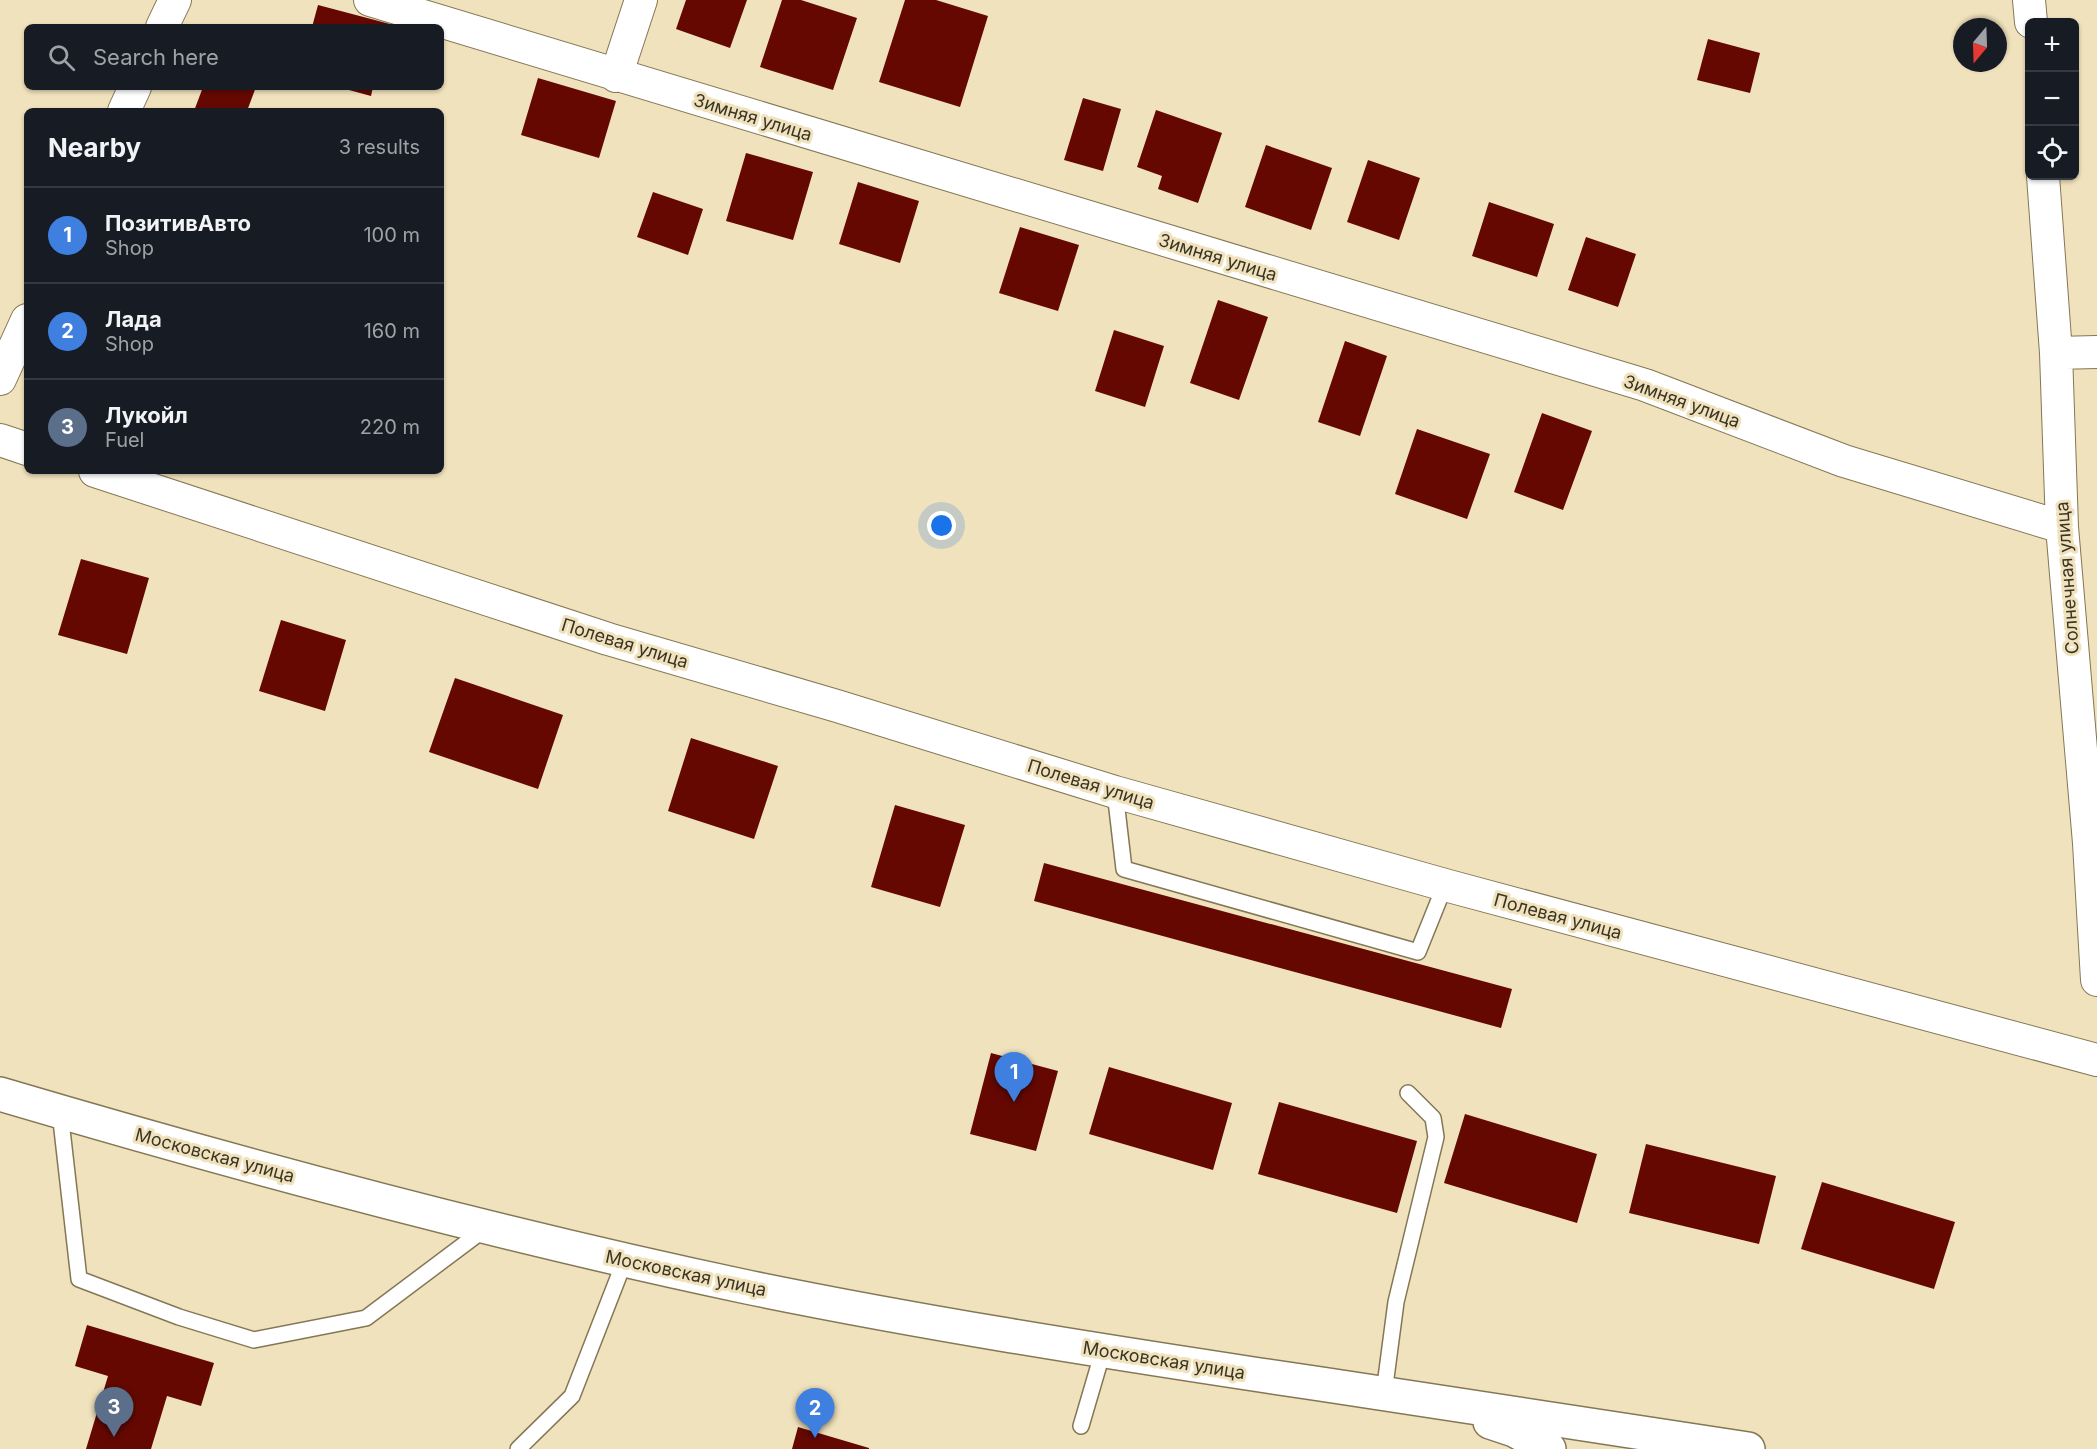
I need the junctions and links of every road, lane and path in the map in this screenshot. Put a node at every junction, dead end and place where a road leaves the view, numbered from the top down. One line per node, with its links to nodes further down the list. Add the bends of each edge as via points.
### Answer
1 (175, 0): 6 (street)
2 (370, 0): 7 (street, Зимняя улица)
3 (641, 0): 7 (street)
4 (2029, 0): 5 (street)
5 (2031, 18)
6 (163, 24)
7 (616, 76): 18 (street, Зимняя улица, via 1645,385 1844,461)
8 (134, 90): 9 (street)
9 (125, 108)
10 (2043, 180): 13 (street, Солнечная улица)
11 (24, 327): 14 (street)
12 (2097, 352): 13 (street)
13 (2056, 353): 18 (street, Солнечная улица)
14 (0, 379)
15 (0, 440): 16 (street)
16 (24, 448)
17 (104, 474): 19 (street, Полевая улица, via 608,639)
18 (2062, 526): 20 (street, Солнечная улица)
19 (1115, 792): 21 (street, Полевая улица); 21 (lane, via 1124,869 1407,949 1418,952)
20 (2093, 843): 22 (street, Солнечная улица)
21 (1445, 885): 23 (street, Полевая улица)
22 (2097, 980)
23 (2097, 1060)
24 (1408, 1092): 30 (lane, via 1432,1118 1436,1137 1396,1302)
25 (0, 1094): 26 (main road, Московская улица)
26 (60, 1112): 27 (main road, Московская улица); 27 (lane, via 79,1279 254,1340 366,1318)
27 (487, 1228): 28 (main road, Московская улица)
28 (625, 1260): 29 (main road, Московская улица, via 923,1321); 32 (lane, via 572,1396)
29 (1103, 1351): 30 (main road, Московская улица); 31 (lane)
30 (1384, 1393): 33 (main road, Московская улица, via 1460,1411 1514,1430); 34 (main road, Московская улица)
31 (1081, 1426)
32 (518, 1449)
33 (1549, 1449)
34 (1748, 1449)

